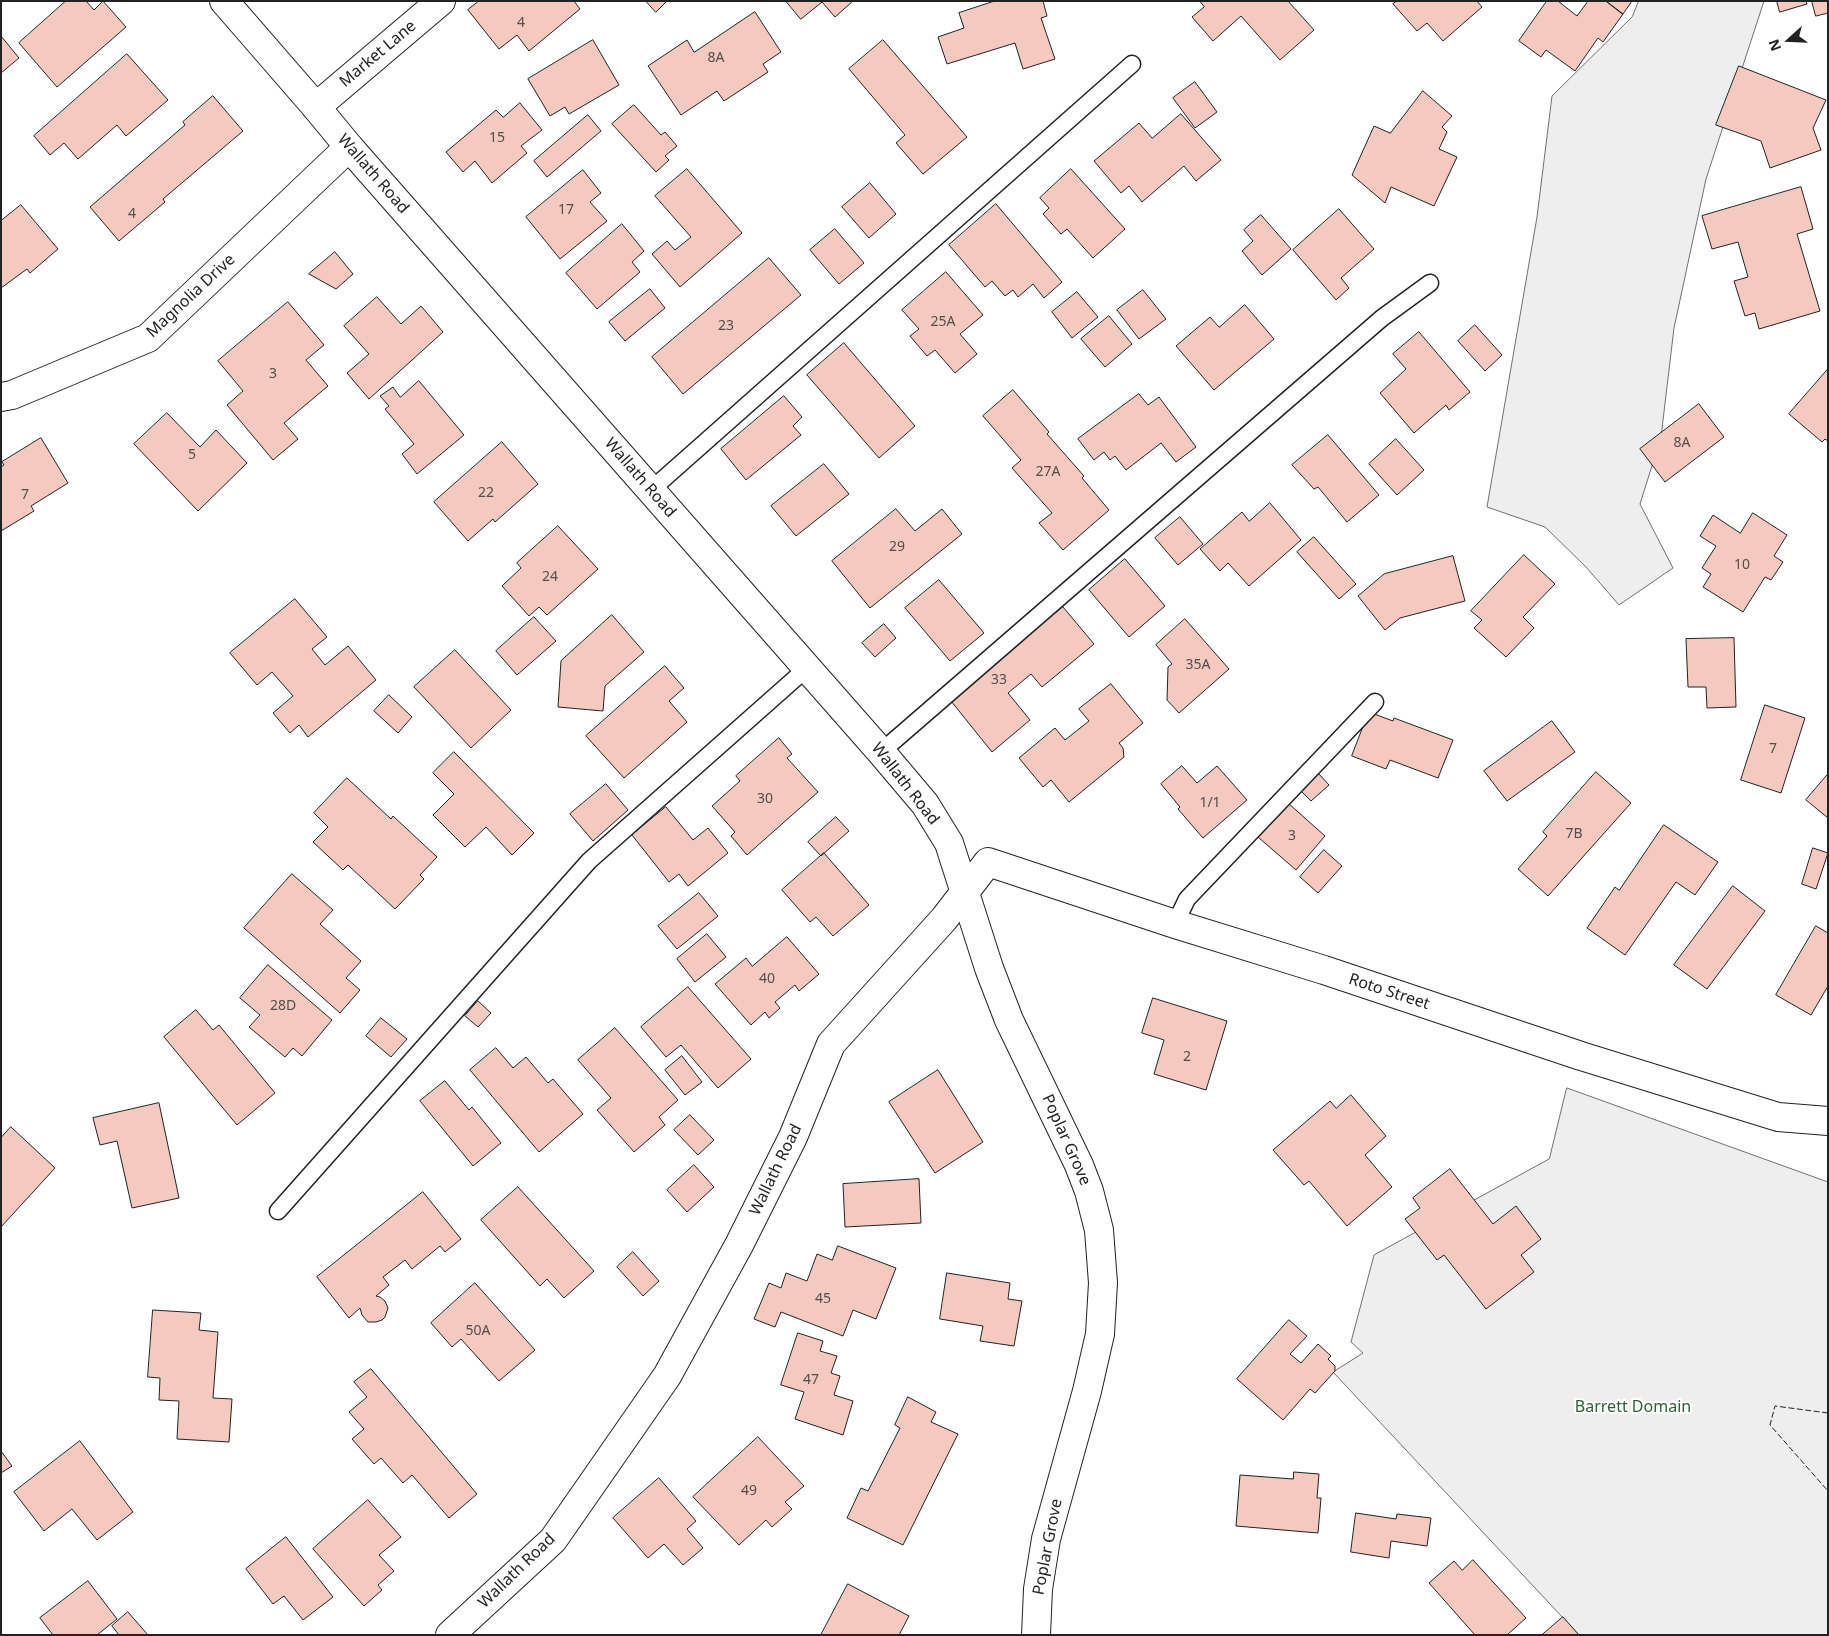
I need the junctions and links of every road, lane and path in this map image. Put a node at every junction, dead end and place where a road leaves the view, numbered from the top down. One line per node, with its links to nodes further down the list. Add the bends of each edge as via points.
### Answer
1 (224, 1): 4 (street, Wallath Road)
2 (441, 1): 4 (street, Market Lane)
3 (1132, 64): 8 (lane)
4 (316, 107): 5 (street, Wallath Road)
5 (349, 147): 7 (street, Magnolia Drive, via 148,338 12,395); 8 (street, Wallath Road)
6 (1430, 283): 11 (lane, via 1382,318)
7 (1, 396)
8 (651, 490): 9 (street, Wallath Road)
9 (807, 668): 11 (street, Wallath Road); 15 (lane, via 589,861)
10 (1375, 702): 13 (lane, via 1187,899)
11 (881, 752): 12 (street, Wallath Road, via 925,804 949,842)
12 (964, 891): 13 (street, Roto Street, via 988,862); 16 (street, Wallath Road, via 944,919 831,1044 793,1138 667,1376 553,1540); 17 (street, Poplar Grove, via 1009,1020 1079,1165 1099,1230 1104,1283 1100,1334 1046,1539 1038,1589)
13 (1175, 924): 14 (street, Roto Street, via 1778,1117)
14 (1828, 1121)
15 (278, 1211)
16 (450, 1635)
17 (1036, 1635)

